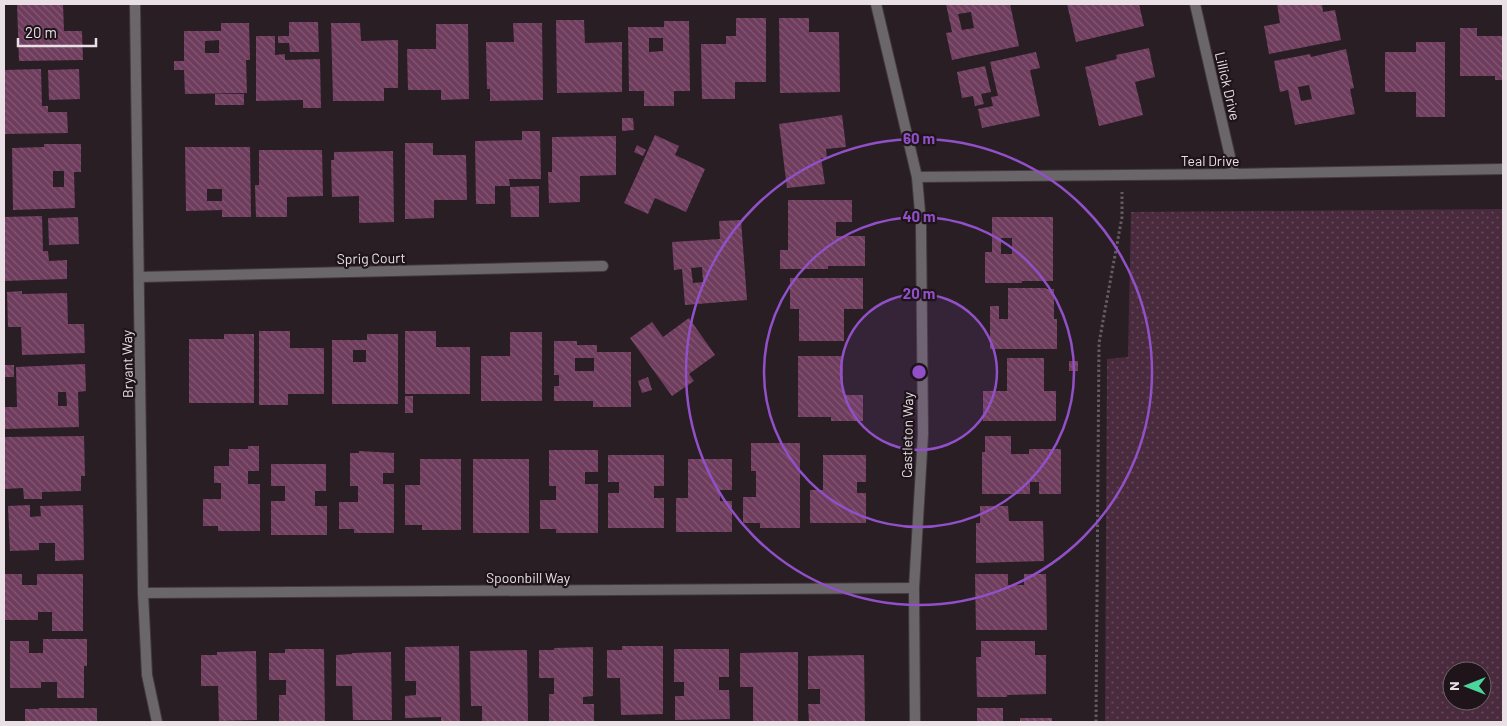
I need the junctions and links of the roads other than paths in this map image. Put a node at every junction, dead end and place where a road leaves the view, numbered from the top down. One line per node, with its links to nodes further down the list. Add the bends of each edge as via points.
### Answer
1 (135, 4): 8 (street, Bryant Way)
2 (876, 4): 6 (street, Castleton Way)
3 (1195, 4): 5 (street, Lillick Drive)
4 (1503, 169): 5 (street, Teal Drive)
5 (1234, 174): 6 (street, Teal Drive)
6 (917, 177): 9 (street, Castleton Way, via 921,224 923,434)
7 (603, 266): 8 (street, Sprig Court)
8 (140, 278): 10 (street, Bryant Way)
9 (914, 588): 10 (street, Spoonbill Way); 12 (street, Castleton Way)
10 (143, 593): 11 (street, Bryant Way, via 146,675)
11 (157, 722)
12 (914, 722)

